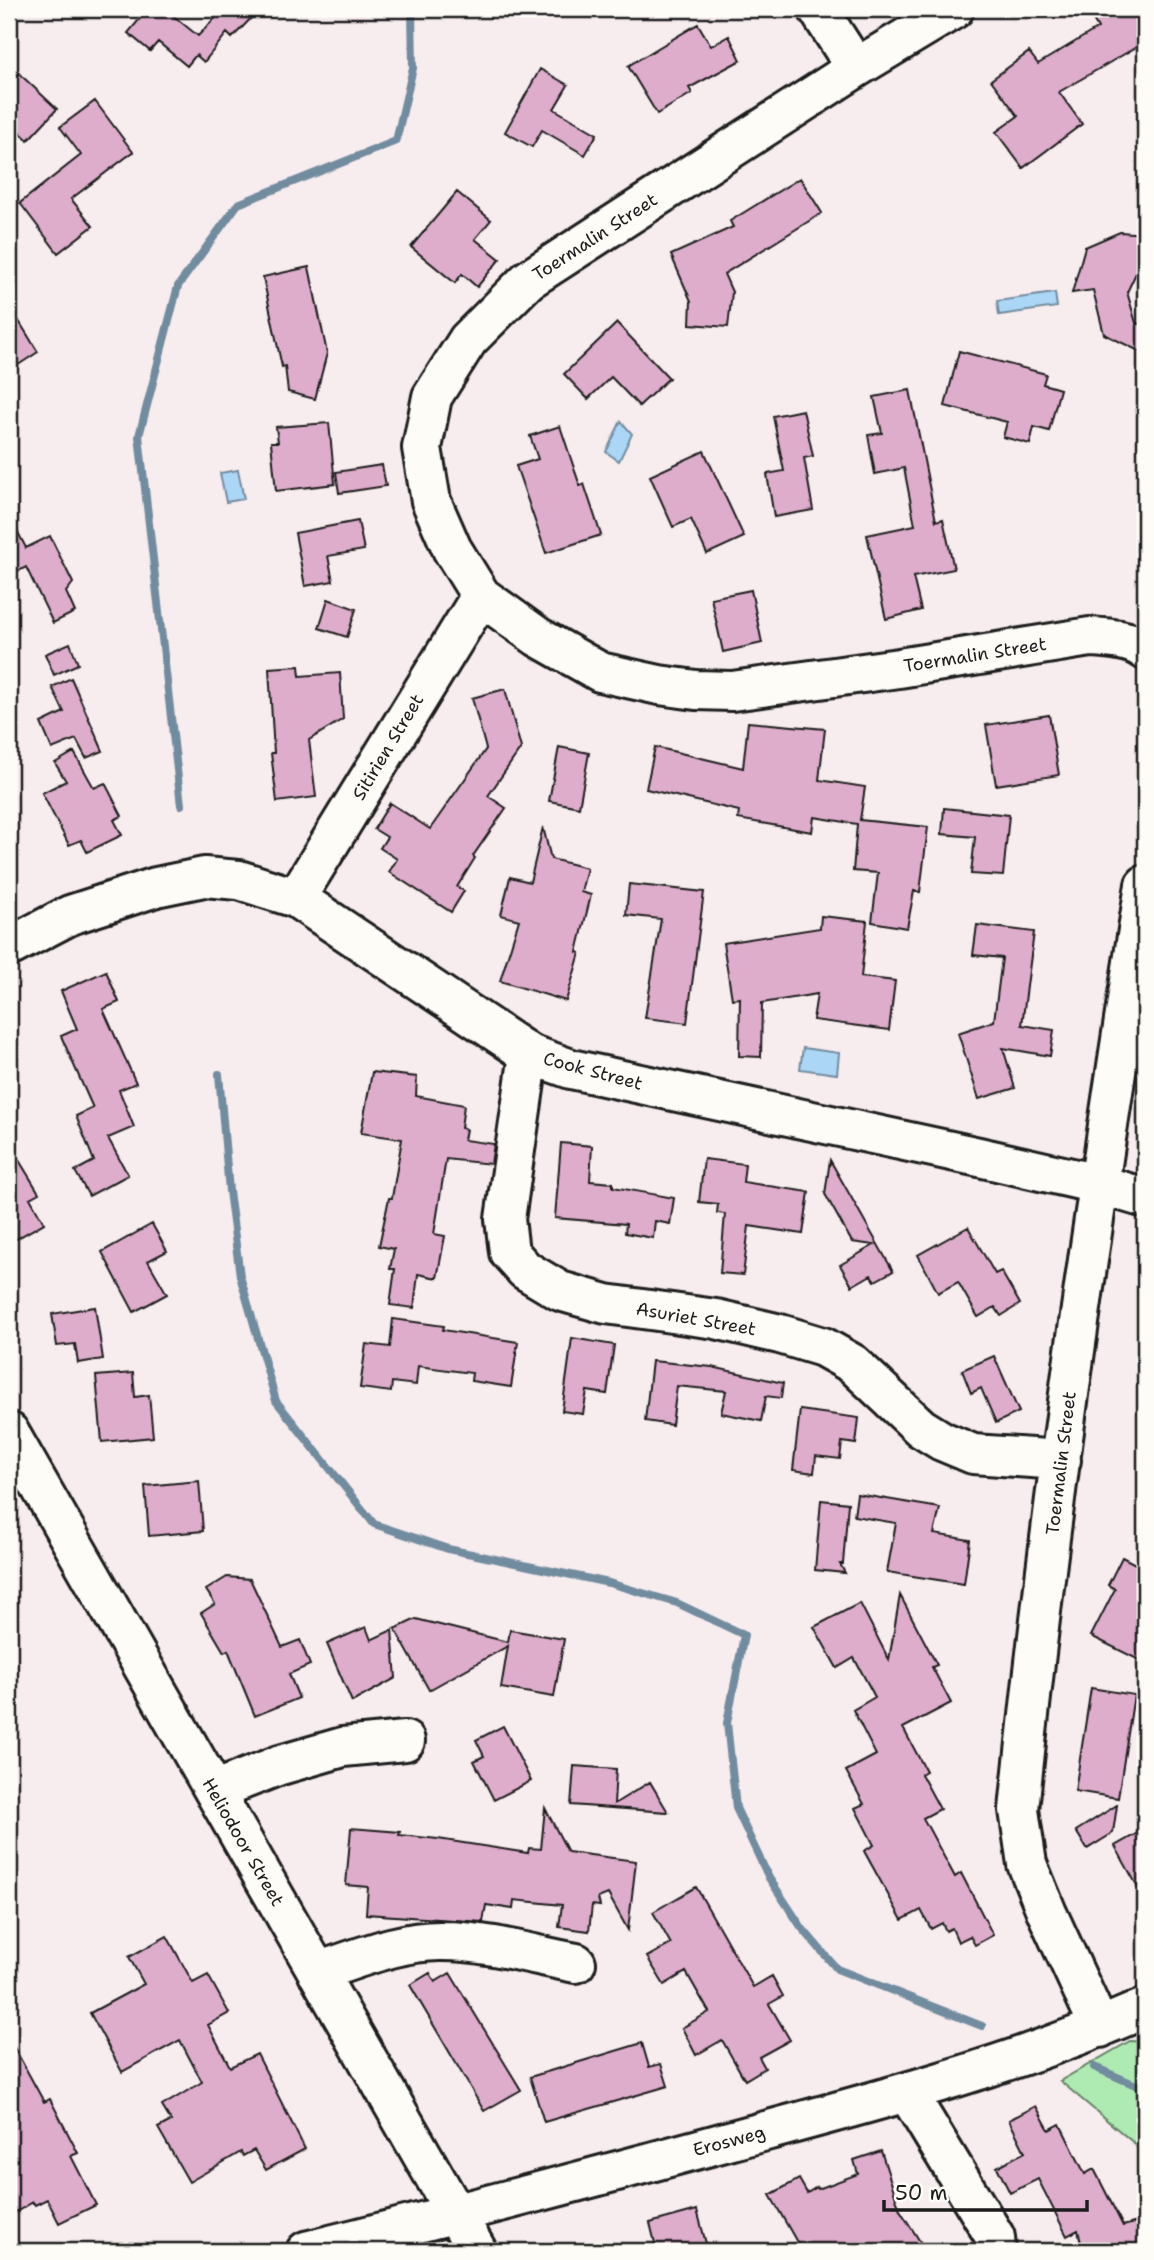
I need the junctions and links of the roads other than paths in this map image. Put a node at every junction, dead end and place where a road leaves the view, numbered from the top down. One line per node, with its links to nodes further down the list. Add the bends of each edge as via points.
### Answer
1 (818, 9): 3 (street)
2 (954, 9): 3 (street, Toermalin Street)
3 (856, 68): 4 (street, Toermalin Street, via 528,280 468,340 432,397 422,448 430,501)
4 (481, 596): 5 (street, Toermalin Street, via 538,637 600,672 696,690 758,688 1090,637); 7 (street, Sitirien Street)
5 (1145, 650)
6 (1145, 885): 10 (street, Toermalin Street)
7 (296, 898): 8 (street, Cook Street, via 239,880 204,877 70,915); 9 (street, Cook Street)
8 (9, 947)
9 (529, 1054): 10 (street, Cook Street, via 583,1072); 13 (street, Asuriet Street, via 505,1219 509,1252 524,1270 560,1292 606,1304 716,1319 823,1347 853,1364 921,1428 942,1441 973,1454)
10 (1098, 1184): 11 (street, Cook Street); 13 (street, Toermalin Street)
11 (1145, 1198)
12 (9, 1432): 15 (street, Heliodoor Street)
13 (1061, 1460): 19 (street, Toermalin Street, via 1020,1810 1027,1864)
14 (405, 1741): 15 (street, via 343,1747 276,1766)
15 (214, 1791): 17 (street, Heliodoor Street)
16 (576, 1964): 17 (street, via 442,1940 394,1947)
17 (317, 1972): 21 (street, Heliodoor Street)
18 (1145, 2008): 19 (street, Erosweg)
19 (1100, 2028): 20 (street, Erosweg)
20 (907, 2092): 21 (street, Erosweg); 24 (street, via 995,2237)
21 (456, 2215): 22 (street, Erosweg); 23 (street, Heliodoor Street)
22 (306, 2251)
23 (477, 2251)
24 (996, 2251)

